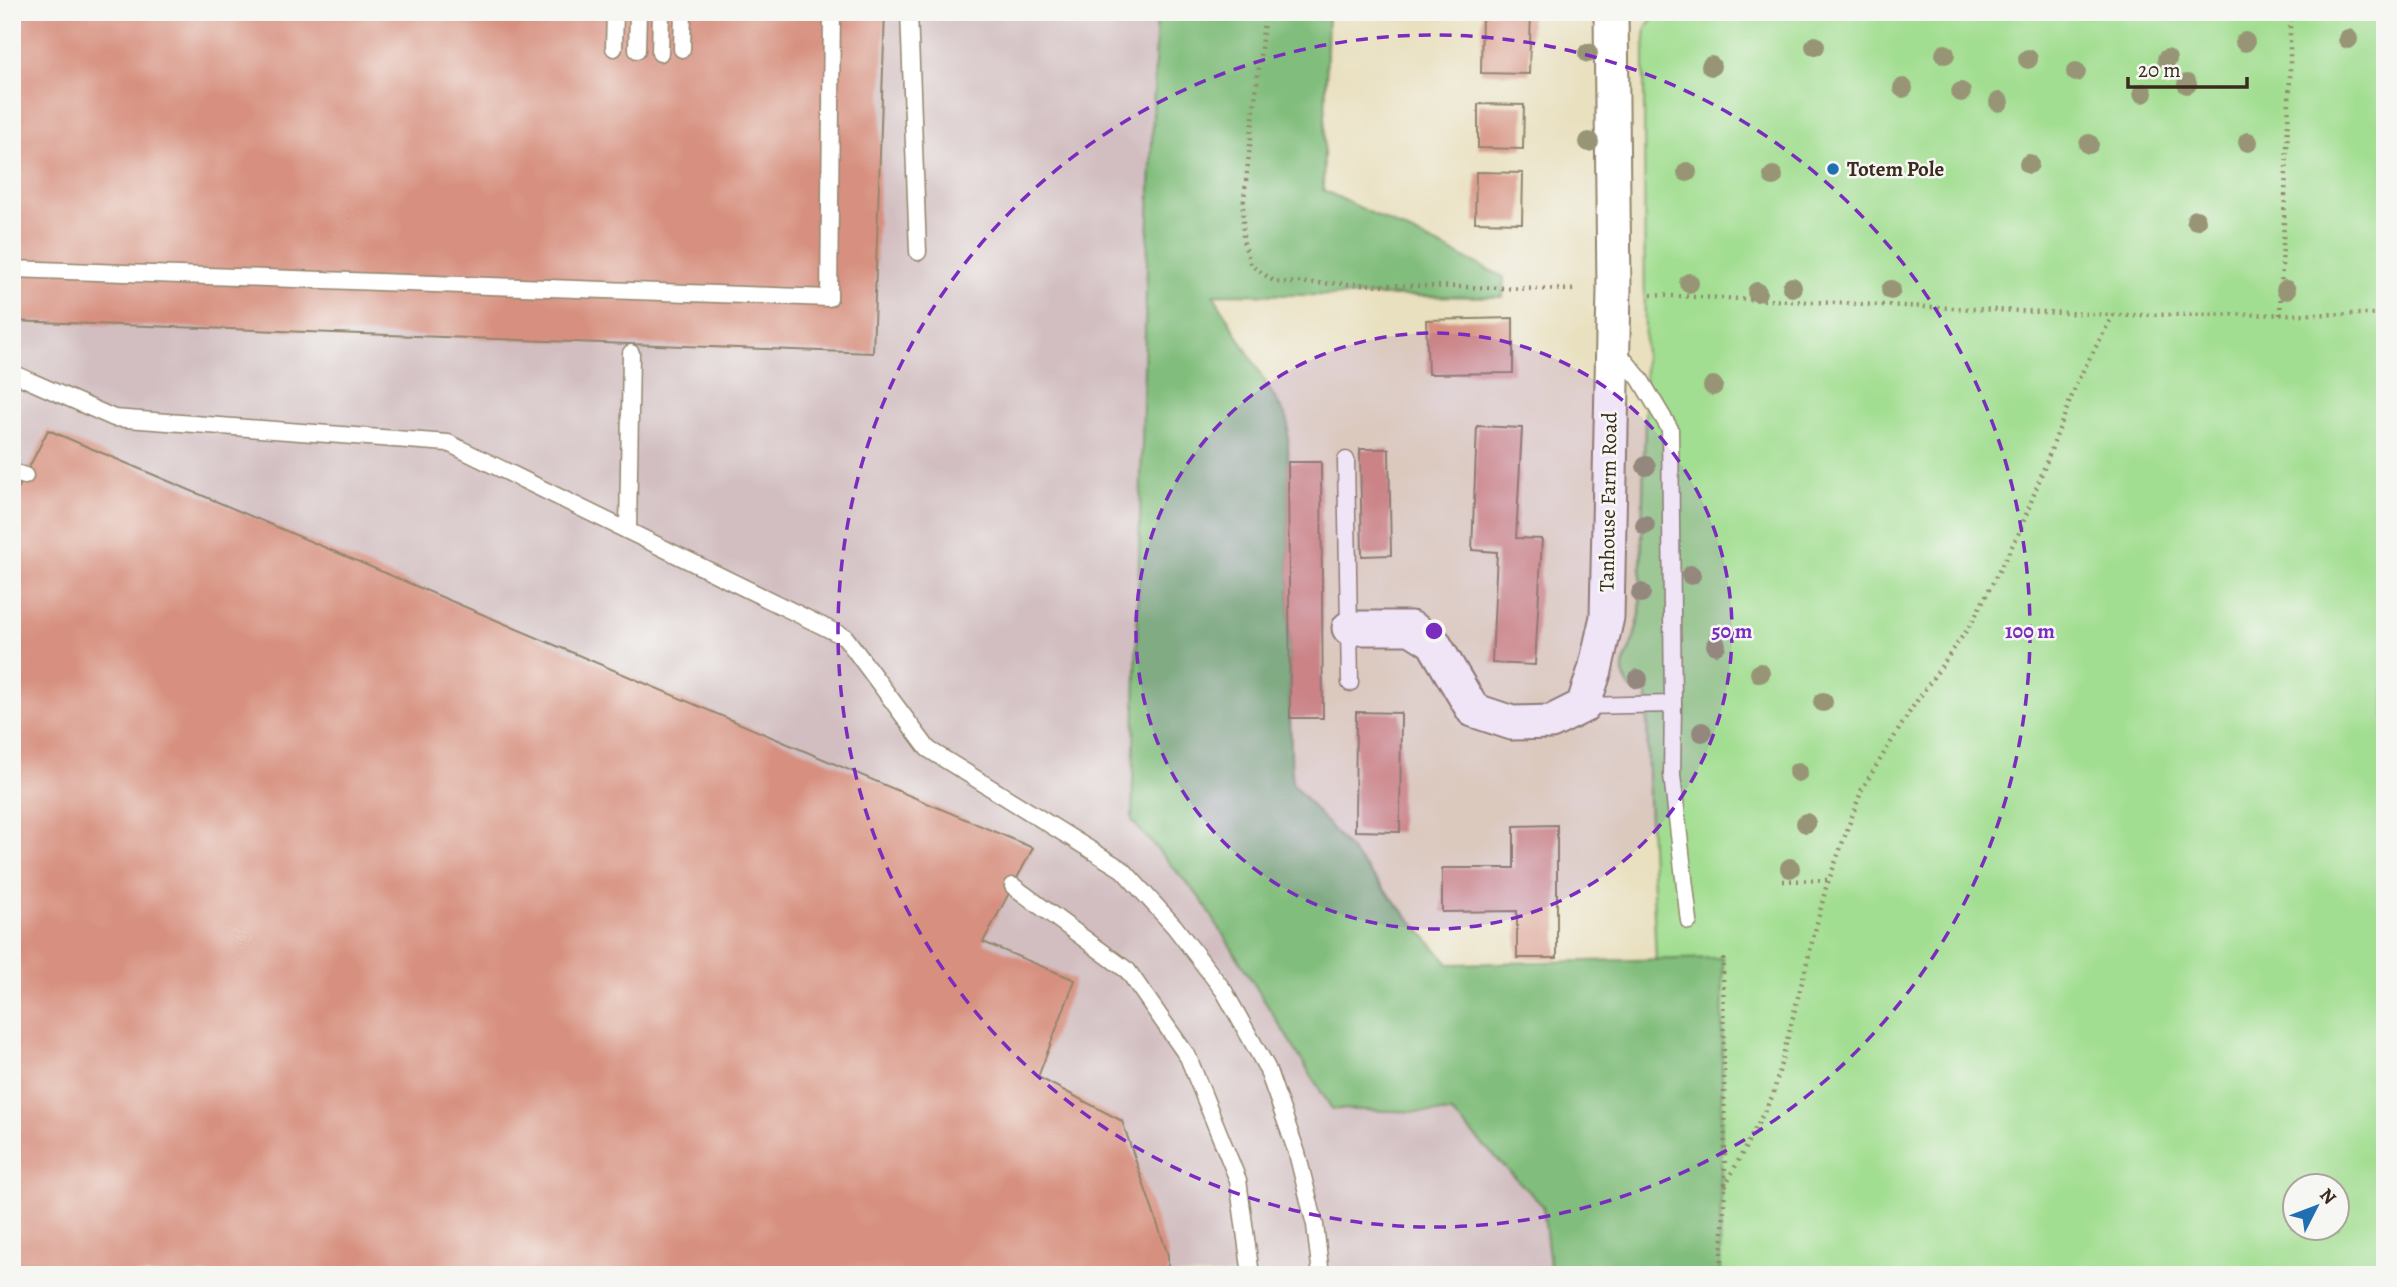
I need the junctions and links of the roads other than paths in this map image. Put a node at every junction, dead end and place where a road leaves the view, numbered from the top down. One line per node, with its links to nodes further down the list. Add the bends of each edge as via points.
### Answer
1 (615, 12): 8 (lane)
2 (638, 12): 10 (lane)
3 (660, 12): 11 (lane)
4 (683, 12): 9 (lane)
5 (832, 12): 13 (lane, via 829,298)
6 (909, 12): 12 (lane)
7 (1611, 12): 14 (street, Tanhouse Farm Road)
8 (614, 48)
9 (682, 49)
10 (637, 50)
11 (660, 53)
12 (918, 252)
13 (12, 270)
14 (1611, 344): 21 (lane, via 1640,379 1670,429); 22 (street, Tanhouse Farm Road, via 1606,617)
15 (631, 353): 18 (lane)
16 (12, 373): 18 (lane, via 114,418 448,443)
17 (1346, 460): 19 (lane)
18 (628, 531): 26 (lane, via 845,637 928,749 1124,870 1224,991 1267,1068 1297,1153 1315,1225)
19 (1349, 628): 20 (lane); 22 (street, via 1411,628 1433,642 1473,710 1512,723 1551,722)
20 (1350, 683)
21 (1673, 704): 22 (lane); 24 (lane, via 1672,775)
22 (1583, 706)
23 (1013, 886): 25 (lane, via 1128,971 1188,1057 1238,1180)
24 (1689, 921)
25 (1251, 1275)
26 (1321, 1275)

